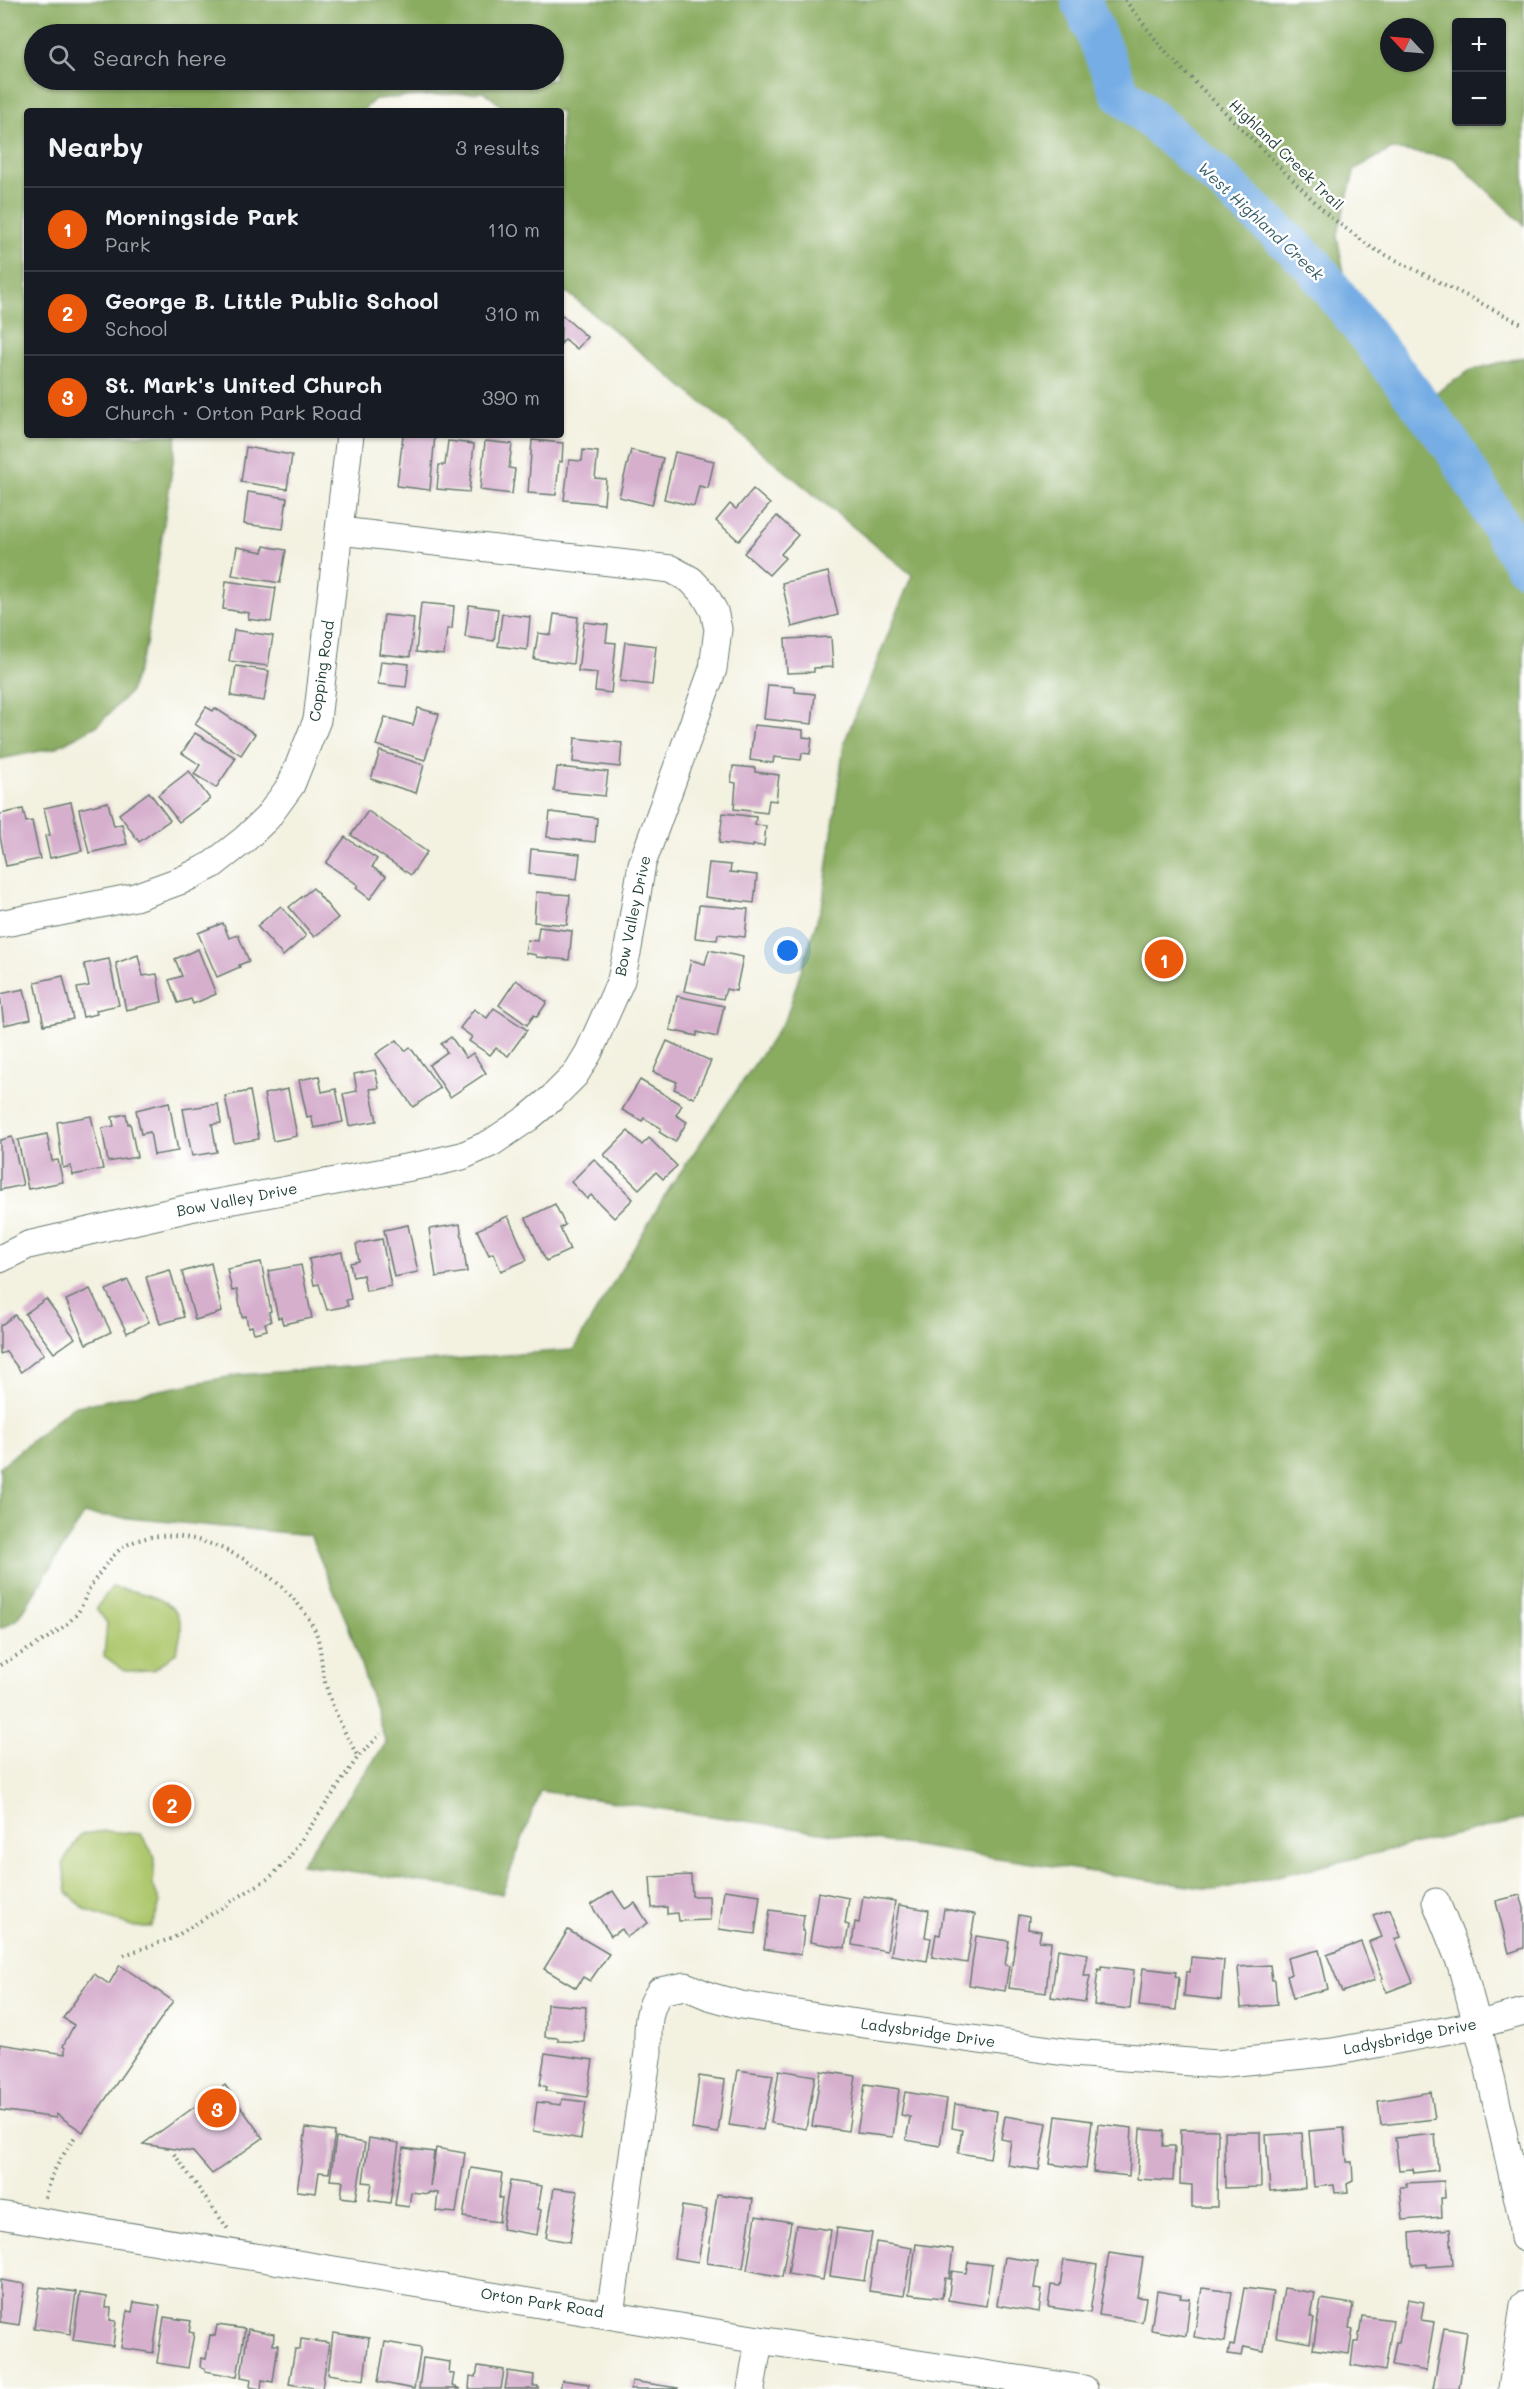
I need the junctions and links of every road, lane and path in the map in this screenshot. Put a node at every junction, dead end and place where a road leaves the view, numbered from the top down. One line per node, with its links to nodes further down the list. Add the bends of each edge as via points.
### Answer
1 (1125, 0): 2 (path, Highland Creek Trail, via 1171,59 1329,216 1372,248)
2 (1524, 325)
3 (350, 438): 4 (street, Copping Road)
4 (340, 531): 5 (street, Copping Road, via 317,720 291,785 267,818 212,865 154,891); 6 (street, Bow Valley Drive, via 670,569 691,580 714,611 718,629 713,669 642,864 621,980 589,1052 575,1075 528,1118 491,1143 462,1156 190,1208 28,1245)
5 (0, 924)
6 (0, 1259)
7 (0, 1665): 9 (path, via 50,1636 77,1614 91,1586 121,1549 160,1536 194,1538 231,1553 264,1573 301,1605 316,1634 335,1715)
8 (381, 1734): 9 (path)
9 (358, 1756): 11 (path, via 287,1861 269,1878 172,1938)
10 (1436, 1902): 13 (street, via 1461,1964)
11 (124, 1955)
12 (1524, 2012): 13 (street, Ladysbridge Drive)
13 (1476, 2025): 18 (street, via 1490,2069); 21 (street, Ladysbridge Drive, via 1333,2052 1217,2064 1072,2053 836,2020 741,2004 685,1986 660,1991 649,2014 648,2052)
14 (76, 2135): 17 (path, via 47,2184)
15 (174, 2154): 19 (path)
16 (0, 2214): 17 (street, Orton Park Road)
17 (41, 2221): 19 (street, Orton Park Road)
18 (1524, 2238)
19 (246, 2254): 21 (street, Orton Park Road)
20 (1524, 2305): 25 (street)
21 (610, 2314): 22 (street, Orton Park Road)
22 (759, 2340): 23 (street); 24 (street, Orton Park Road)
23 (752, 2389)
24 (1084, 2389)
25 (1512, 2389)

